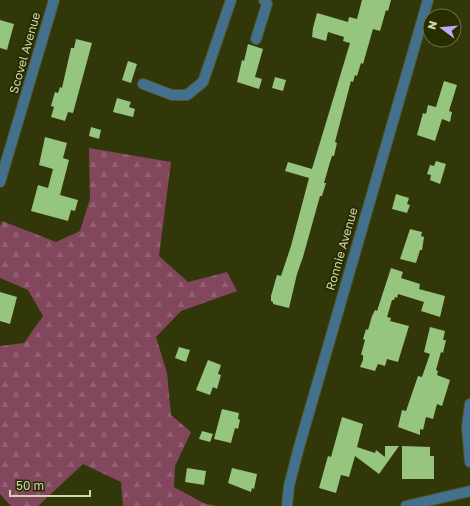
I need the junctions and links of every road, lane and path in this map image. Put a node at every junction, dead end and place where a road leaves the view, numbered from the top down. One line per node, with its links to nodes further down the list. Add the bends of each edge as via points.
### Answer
1 (54, 0): 7 (street, Scovel Avenue)
2 (231, 0): 6 (street, via 203,82 187,95 172,95)
3 (264, 0): 5 (street, via 266,4)
4 (428, 0): 11 (street, Ronnie Avenue, via 299,447 289,486)
5 (256, 39)
6 (143, 84)
7 (0, 182)
8 (470, 404): 9 (street, via 467,427)
9 (470, 462)
10 (470, 491): 12 (street)
11 (287, 506)
12 (406, 506)

